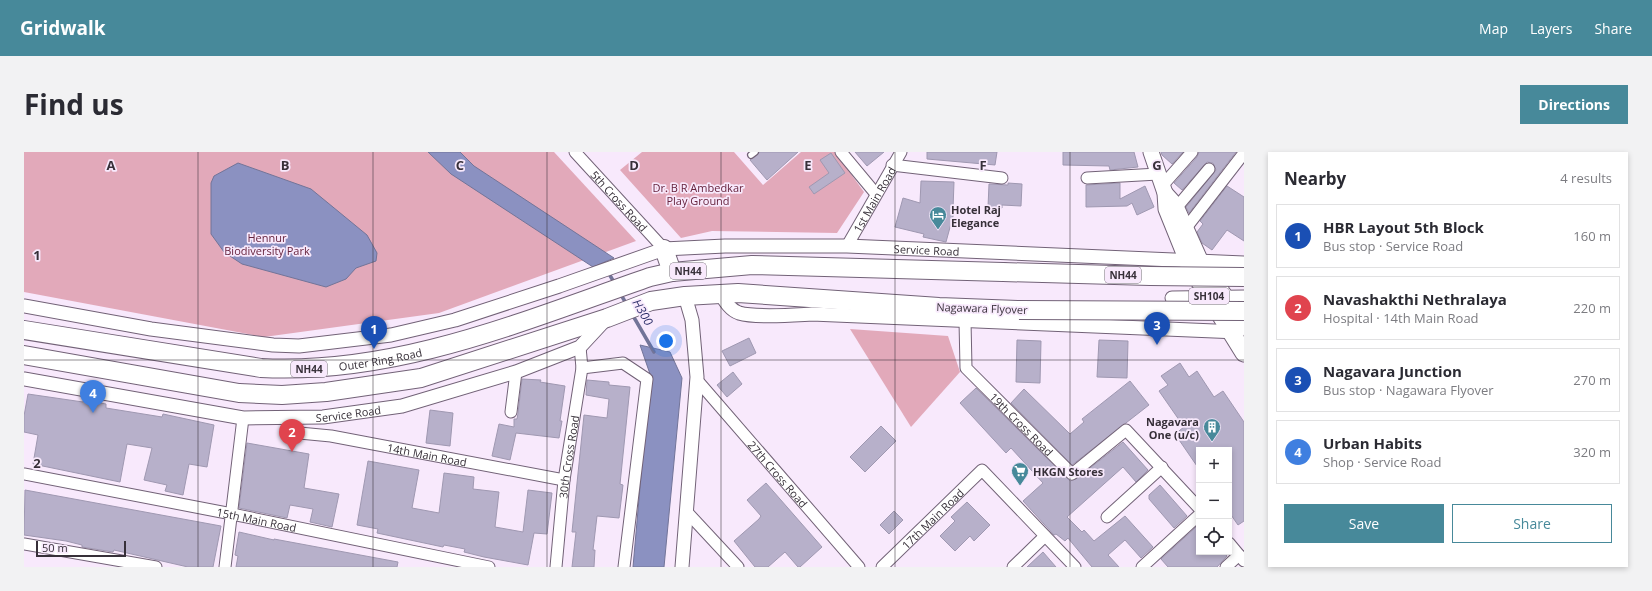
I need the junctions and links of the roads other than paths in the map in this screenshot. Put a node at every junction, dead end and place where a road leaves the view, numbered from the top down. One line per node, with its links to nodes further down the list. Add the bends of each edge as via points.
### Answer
1 (575, 152): 16 (street, 5th Cross Road)
2 (841, 152): 12 (street)
3 (901, 152): 7 (street, 1st Main Road)
4 (1192, 152): 11 (street)
5 (1152, 153): 11 (main road)
6 (1244, 153): 14 (street)
7 (892, 165): 9 (street); 12 (street, 1st Main Road)
8 (1209, 169): 13 (street)
9 (1002, 178)
10 (1087, 178): 11 (street)
11 (1162, 185): 13 (main road); 18 (main road, via 1166,210)
12 (876, 194): 15 (street, 1st Main Road)
13 (1177, 207): 14 (main road)
14 (1186, 228): 18 (main road)
15 (847, 246): 16 (street, Service Road); 17 (street, Service Road)
16 (664, 249): 20 (highway); 26 (street, Service Road, via 455,320 367,339 300,346 273,345 151,329)
17 (1166, 260): 18 (street, Service Road); 24 (street)
18 (1194, 262): 19 (street, Service Road); 25 (main road, SH104)
19 (1243, 265): 20 (highway, Outer Ring Road / NH44, bridge, via 1150,276 752,265)
20 (672, 272): 30 (highway, Outer Ring Road / NH44, via 650,277 462,342 416,354 367,363 293,370 261,368)
21 (720, 294): 22 (highway, NH44); 27 (highway, Nagawara Flyover / NH44, bridge, via 1020,310); 29 (street, via 728,307 739,313)
22 (685, 296): 28 (highway, NH44, via 651,301); 39 (street, via 692,320)
23 (1244, 297): 25 (street)
24 (1172, 298): 25 (street); 31 (street)
25 (1217, 298): 32 (main road, SH104)
26 (24, 306)
27 (1244, 311)
28 (607, 318): 33 (street, Service Road); 35 (highway, NH44, via 421,378 326,392 282,395 240,393)
29 (965, 321): 31 (street); 45 (street, 19th Cross Road, via 966,368 1072,474 1126,430)
30 (24, 330)
31 (1176, 330): 32 (street)
32 (1239, 330): 34 (main road, SH104)
33 (580, 347): 36 (street, 30th Cross Road); 37 (street, Service Road)
34 (1244, 353)
35 (24, 355)
36 (582, 368): 47 (street, 30th Cross Road); 61 (street, via 623,363 647,379)
37 (516, 372): 40 (street); 41 (street, Service Road, via 402,406)
38 (24, 378): 42 (street, Service Road)
39 (697, 380): 49 (street); 64 (street, 27th Cross Road)
40 (511, 412)
41 (323, 417): 42 (street, Service Road); 44 (street)
42 (243, 418): 50 (street)
43 (289, 432): 44 (street, 14th Main Road)
44 (331, 436): 47 (street, 14th Main Road)
45 (1162, 467): 48 (street, 19th Cross Road); 51 (street)
46 (24, 474): 50 (street, 15th Main Road)
47 (564, 480): 60 (street, 30th Cross Road)
48 (1196, 505)
49 (686, 510): 62 (street); 63 (street)
50 (232, 514): 58 (street); 59 (street, 15th Main Road)
51 (1107, 517)
52 (1196, 518): 68 (street)
53 (1045, 536): 65 (street, 17th Main Road, via 982,470); 66 (street); 67 (street)
54 (24, 544): 57 (street)
55 (1232, 546): 56 (street)
56 (1242, 558): 69 (street)
57 (156, 567)
58 (225, 567)
59 (490, 567)
60 (556, 567)
61 (624, 567)
62 (682, 567)
63 (738, 567)
64 (859, 567)
65 (882, 567)
66 (1013, 567)
67 (1075, 567)
68 (1142, 567)
69 (1226, 567)

